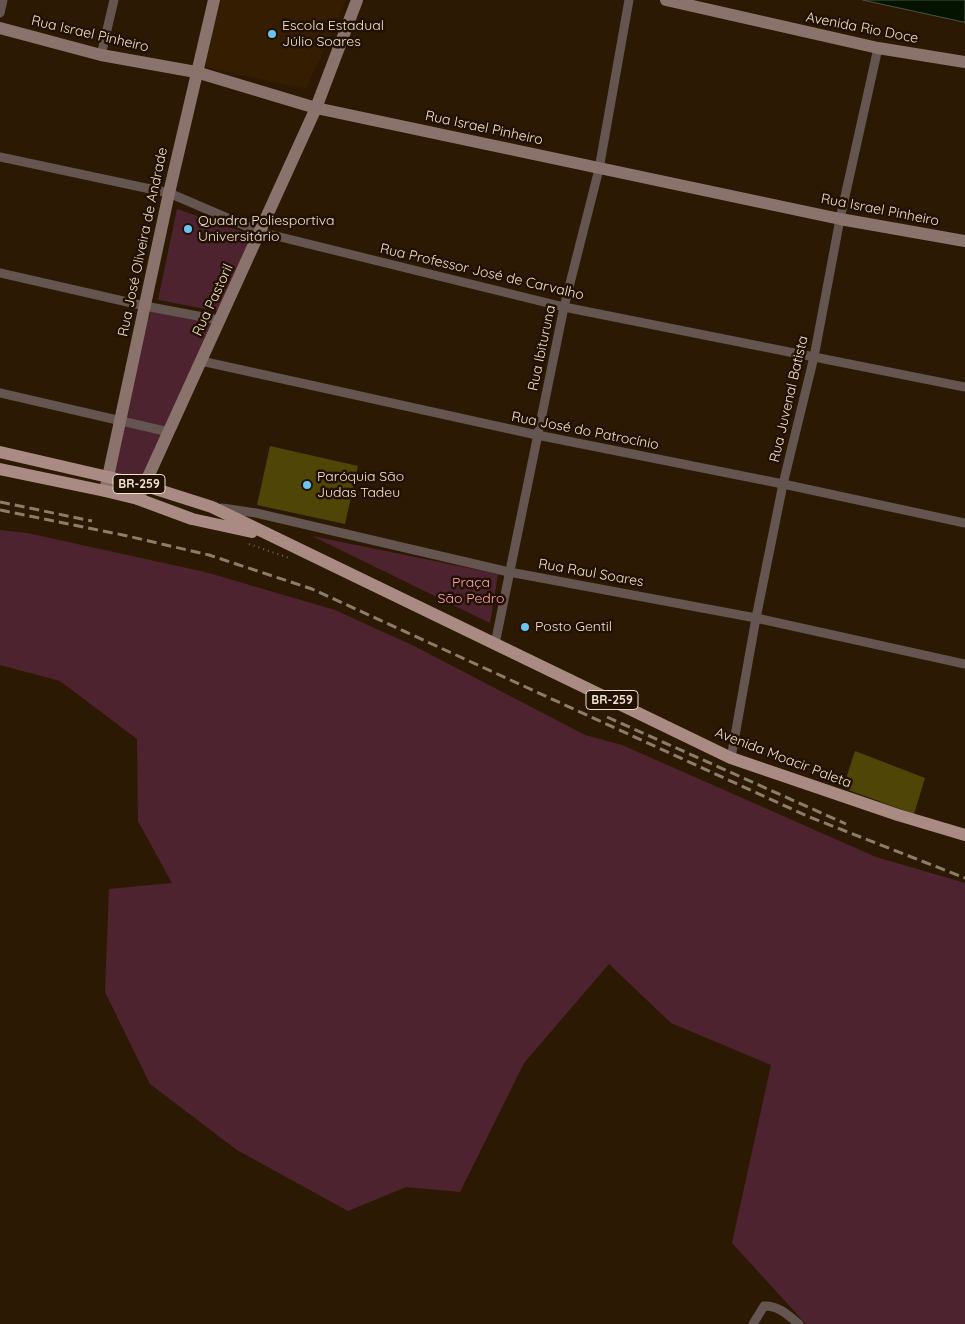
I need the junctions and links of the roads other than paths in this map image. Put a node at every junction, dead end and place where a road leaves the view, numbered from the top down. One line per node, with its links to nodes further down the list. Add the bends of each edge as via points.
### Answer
1 (3, 0): 7 (street)
2 (114, 0): 10 (street)
3 (214, 0): 12 (street, Rua José Oliveira de Andrade)
4 (357, 0): 13 (street, Rua Pastoril)
5 (629, 0): 15 (street, Rua Ibituruna)
6 (666, 0): 9 (street, Avenida Rio Doce)
7 (0, 13)
8 (0, 28): 10 (street, Rua Israel Pinheiro)
9 (878, 48): 11 (street, Avenida Rio Doce); 17 (street, Rua Juvenal Batista)
10 (101, 55): 12 (street, Rua Israel Pinheiro)
11 (965, 62)
12 (196, 72): 13 (street, Rua Israel Pinheiro); 16 (street, Rua José Oliveira de Andrade)
13 (316, 108): 15 (street, Rua Israel Pinheiro); 18 (street, Rua Pastoril)
14 (0, 157): 16 (street, Rua Professor José de Carvalho)
15 (599, 168): 17 (street, Rua Israel Pinheiro); 22 (street, Rua Ibituruna)
16 (169, 193): 18 (street, Rua Professor José de Carvalho); 21 (street, Rua José Oliveira de Andrade)
17 (840, 219): 19 (street, Rua Israel Pinheiro); 24 (street, Rua Juvenal Batista)
18 (260, 232): 22 (street, Rua Professor José de Carvalho); 23 (street, Rua Pastoril)
19 (965, 241)
20 (0, 273): 21 (street)
21 (145, 306): 23 (street); 28 (street, Rua José Oliveira de Andrade)
22 (564, 307): 24 (street, Rua Professor José de Carvalho); 30 (street, Rua Ibituruna)
23 (219, 320): 25 (street, Rua Pastoril)
24 (814, 357): 26 (street, Rua Professor José de Carvalho); 34 (street, Rua Juvenal Batista)
25 (201, 361): 29 (street, Rua Pastoril); 30 (street, Rua José do Patrocínio)
26 (965, 387)
27 (0, 393): 28 (street)
28 (121, 420): 29 (street); 33 (street, Rua José Oliveira de Andrade)
29 (169, 432): 35 (street, Rua Pastoril)
30 (537, 436): 34 (street, Rua José do Patrocínio); 41 (street, Rua Ibituruna)
31 (0, 452): 33 (main road, Avenida Moacir Paleta / BR-259)
32 (0, 469): 36 (main road, Avenida Moacir Paleta / BR-259)
33 (108, 477): 35 (main road, Avenida Moacir Paleta / BR-259); 36 (street, Rua José Oliveira de Andrade)
34 (783, 484): 39 (street, Rua José do Patrocínio); 42 (street, Rua Juvenal Batista)
35 (143, 485): 37 (street, Rua Pastoril); 38 (main road, Avenida Moacir Paleta / BR-259)
36 (106, 491): 37 (main road, Avenida Moacir Paleta / BR-259)
37 (138, 499): 40 (main road, Avenida Moacir Paleta / BR-259, via 192,519)
38 (212, 507): 40 (main road, Avenida Moacir Paleta / BR-259); 41 (street, Rua Raul Soares, via 256,513)
39 (965, 523)
40 (271, 537): 43 (main road, Avenida Moacir Paleta / BR-259)
41 (509, 572): 42 (street, Rua Raul Soares); 43 (street, Rua Ibituruna)
42 (756, 618): 44 (street, Rua Raul Soares); 45 (street, Rua Juvenal Batista)
43 (495, 644): 45 (main road, Avenida Moacir Paleta / BR-259)
44 (965, 664)
45 (731, 758): 46 (main road, Avenida Moacir Paleta / BR-259, via 898,815)
46 (965, 833)
47 (753, 1324): 48 (street, via 764,1306 771,1305)
48 (799, 1324)

